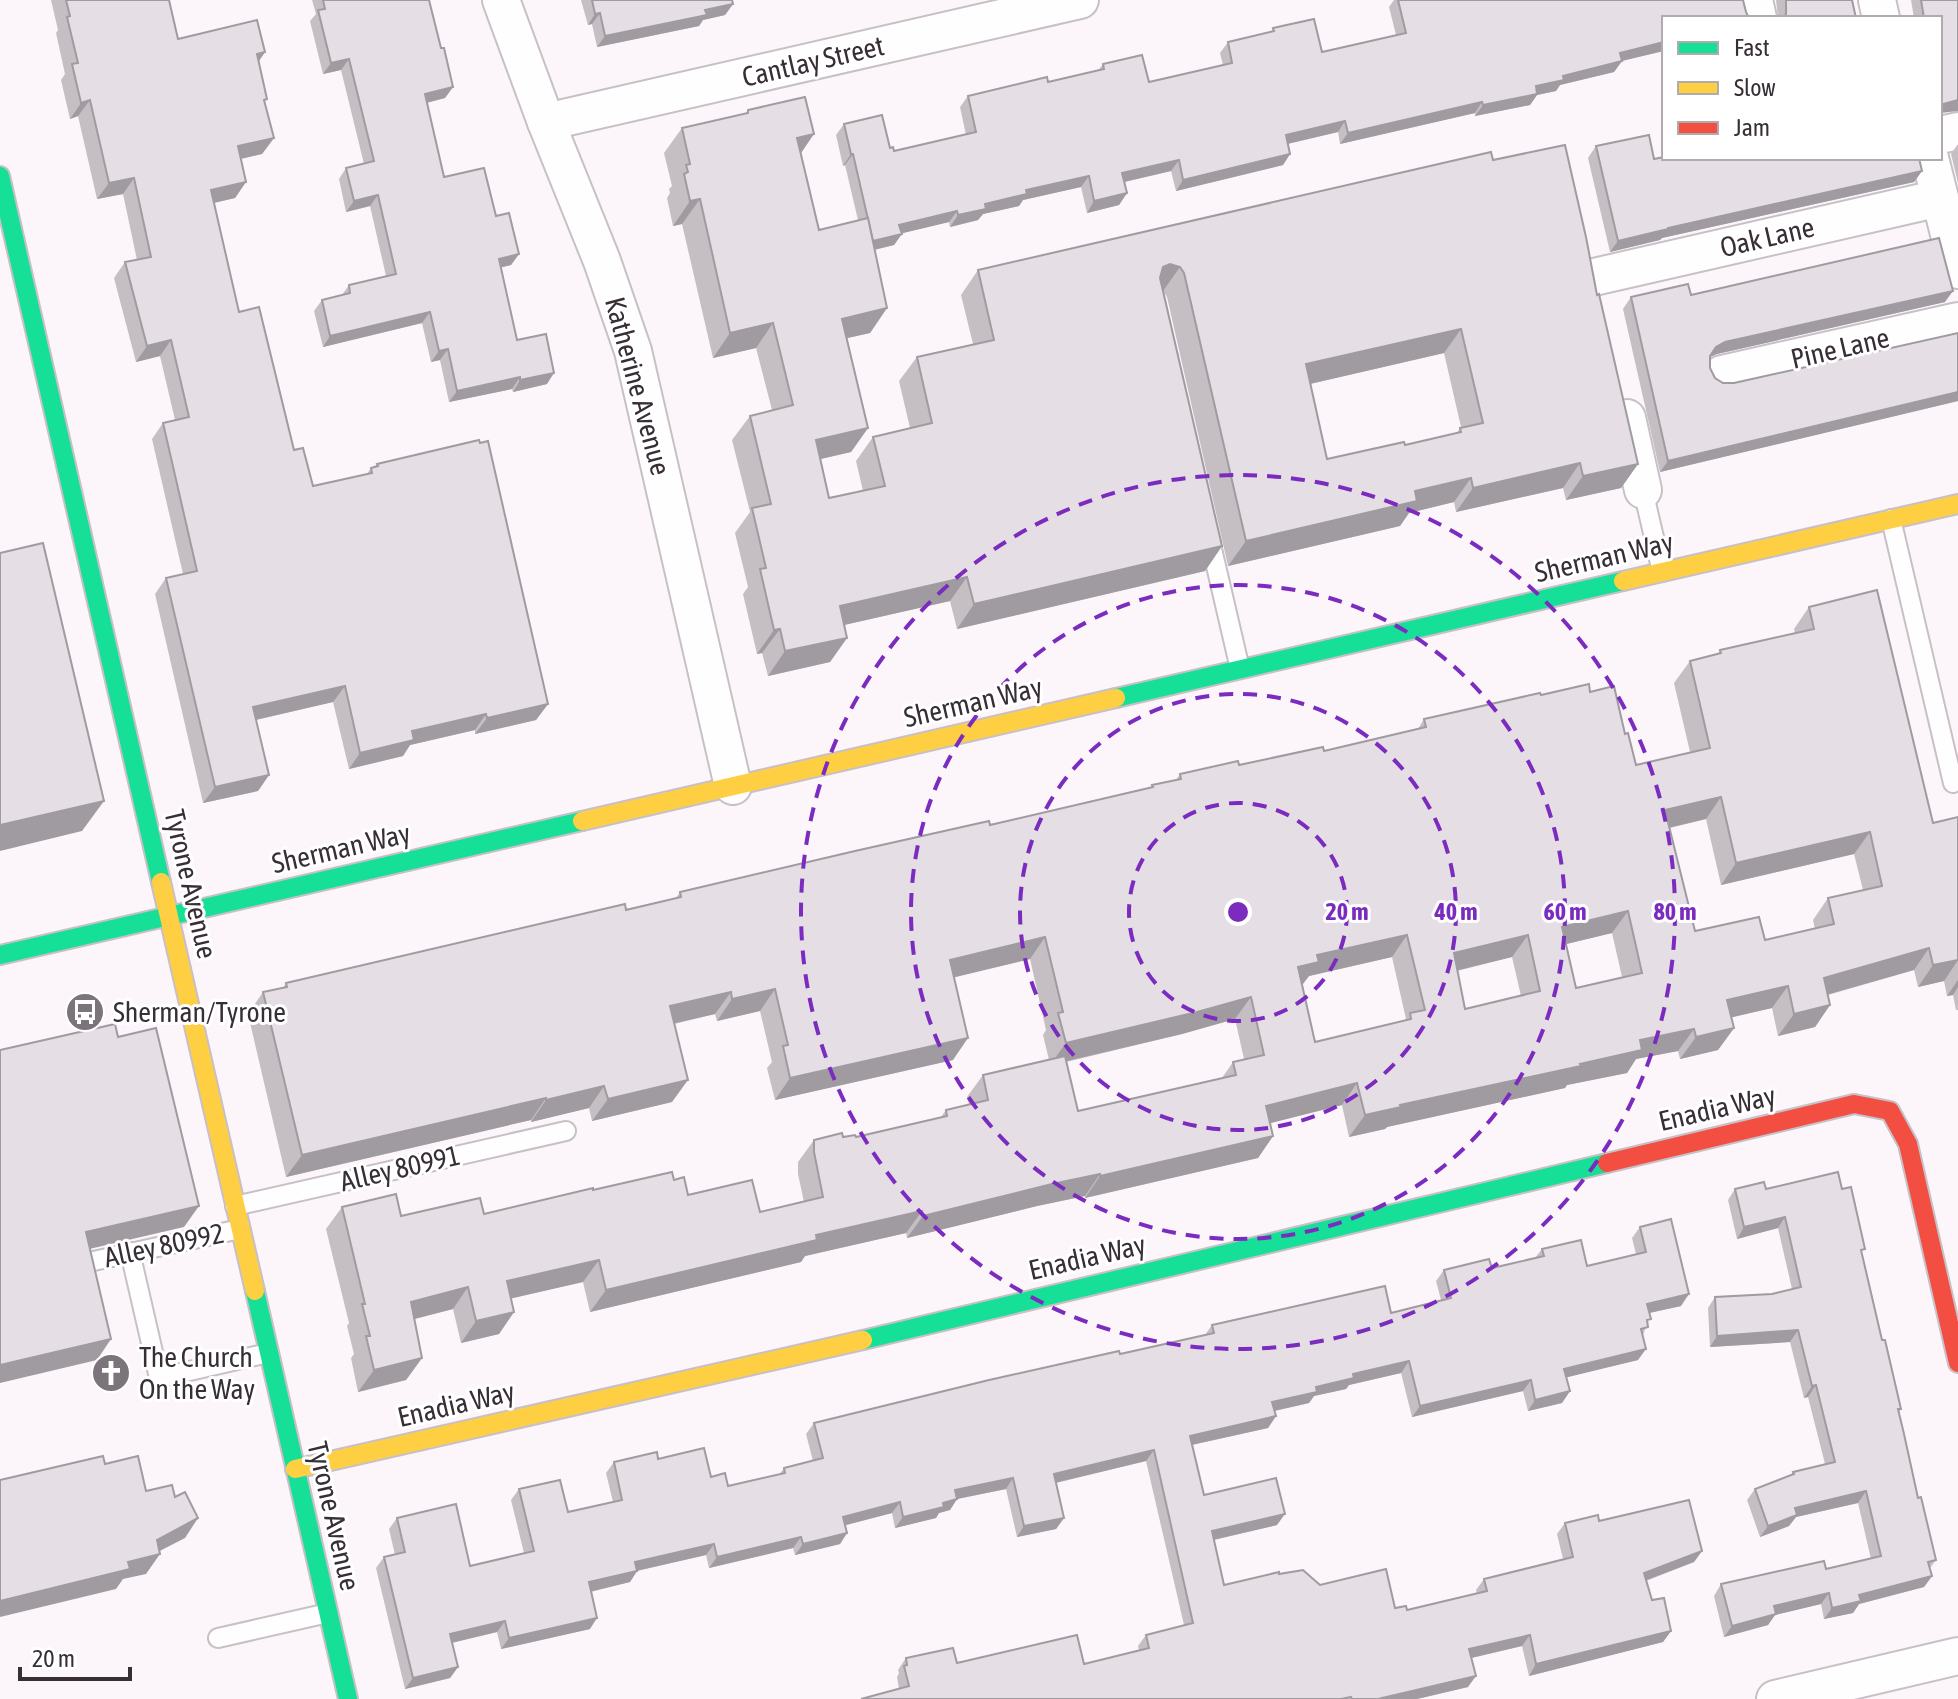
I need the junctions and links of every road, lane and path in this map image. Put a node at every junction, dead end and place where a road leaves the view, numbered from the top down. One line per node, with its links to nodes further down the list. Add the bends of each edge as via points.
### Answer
1 (501, 0): 3 (street, Katherine Avenue)
2 (1080, 0): 3 (street, Cantlay Street)
3 (546, 122): 19 (street, Katherine Avenue, via 633,351)
4 (1930, 160): 6 (street)
5 (0, 176): 20 (street, Tyrone Avenue)
6 (1940, 198): 7 (street); 8 (street, Oak Lane)
7 (1958, 270)
8 (1594, 277)
9 (1958, 321): 10 (street, Pine Lane)
10 (1722, 374)
11 (1619, 384): 12 (street)
12 (1643, 490): 16 (lane)
13 (1958, 504): 14 (street, Sherman Way)
14 (1891, 519): 16 (street, Sherman Way); 18 (lane)
15 (1206, 522): 17 (lane)
16 (1662, 572): 17 (street, Sherman Way)
17 (1240, 669): 19 (street, Sherman Way)
18 (1953, 783)
19 (733, 786): 20 (street, Sherman Way)
20 (170, 917): 21 (street, Sherman Way); 23 (street, Tyrone Avenue)
21 (0, 955)
22 (566, 1131): 23 (lane, Alley 80991)
23 (235, 1206): 24 (street, Tyrone Avenue)
24 (240, 1229): 25 (lane, Alley 80992); 27 (street, Tyrone Avenue)
25 (130, 1252): 26 (lane, Alley 80992); 27 (lane, via 159,1378)
26 (89, 1262)
27 (268, 1353): 29 (street, Tyrone Avenue)
28 (1958, 1363): 29 (street, Enadia Way, via 1908,1144 1890,1111 1854,1104)
29 (295, 1469): 30 (street, Tyrone Avenue)
30 (328, 1613): 31 (lane); 33 (street, Tyrone Avenue)
31 (218, 1638)
32 (1958, 1656): 34 (street)
33 (348, 1699)
34 (1775, 1699)

